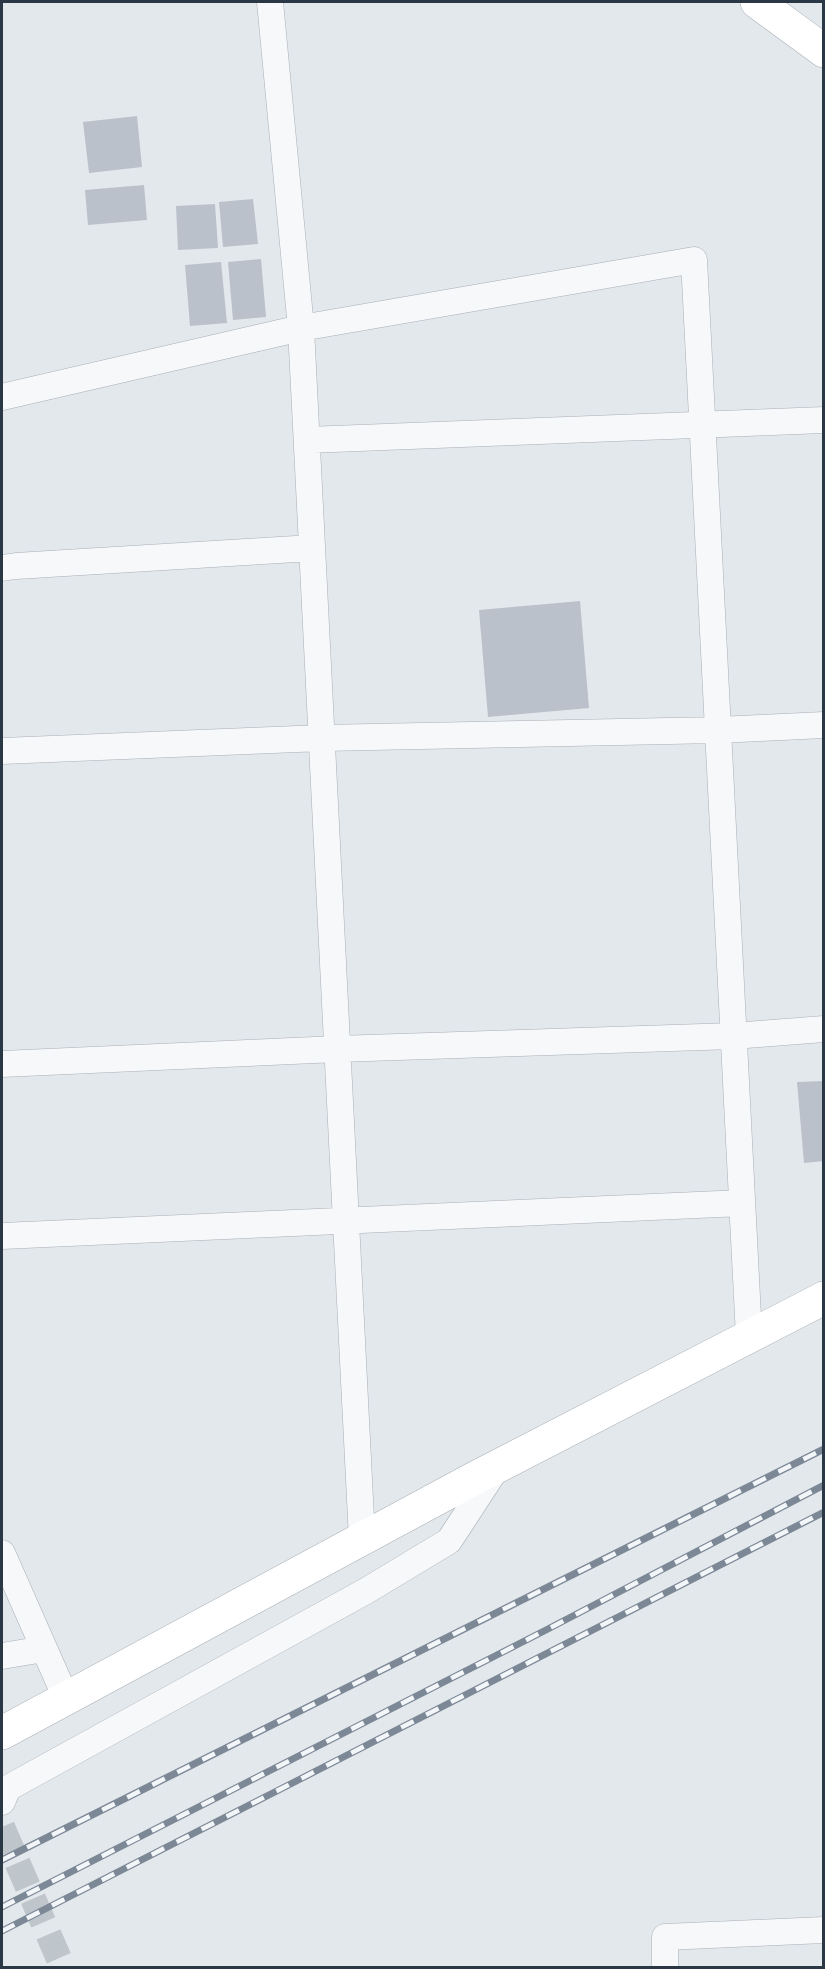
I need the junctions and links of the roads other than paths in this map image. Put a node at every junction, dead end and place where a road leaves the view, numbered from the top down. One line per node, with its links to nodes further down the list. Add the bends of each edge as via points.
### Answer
1 (270, 2): 4 (street)
2 (757, 2): 3 (street)
3 (824, 51)
4 (301, 328): 5 (street); 7 (street, via 694,260); 8 (street)
5 (2, 397)
6 (824, 420): 7 (street)
7 (703, 424): 8 (street); 12 (street)
8 (307, 440): 9 (street)
9 (312, 548): 10 (street); 13 (street)
10 (2, 568)
11 (824, 725): 12 (street)
12 (718, 730): 13 (street); 16 (street)
13 (322, 738): 14 (street); 17 (street)
14 (2, 751)
15 (824, 1029): 16 (street)
16 (734, 1036): 17 (street); 19 (street)
17 (338, 1049): 18 (street); 20 (street)
18 (2, 1064)
19 (742, 1203): 20 (street); 23 (street)
20 (346, 1219): 21 (street); 25 (street)
21 (2, 1236)
22 (824, 1298): 23 (street)
23 (749, 1336): 24 (street)
24 (498, 1466): 25 (street); 31 (street, via 449,1541 366,1591 8,1788)
25 (362, 1539): 29 (street)
26 (2, 1554): 27 (street)
27 (44, 1649): 28 (street); 29 (street)
28 (2, 1656)
29 (66, 1698): 30 (street)
30 (2, 1733)
31 (2, 1802)
32 (824, 1930): 33 (street, via 665,1937)
33 (665, 1968)

